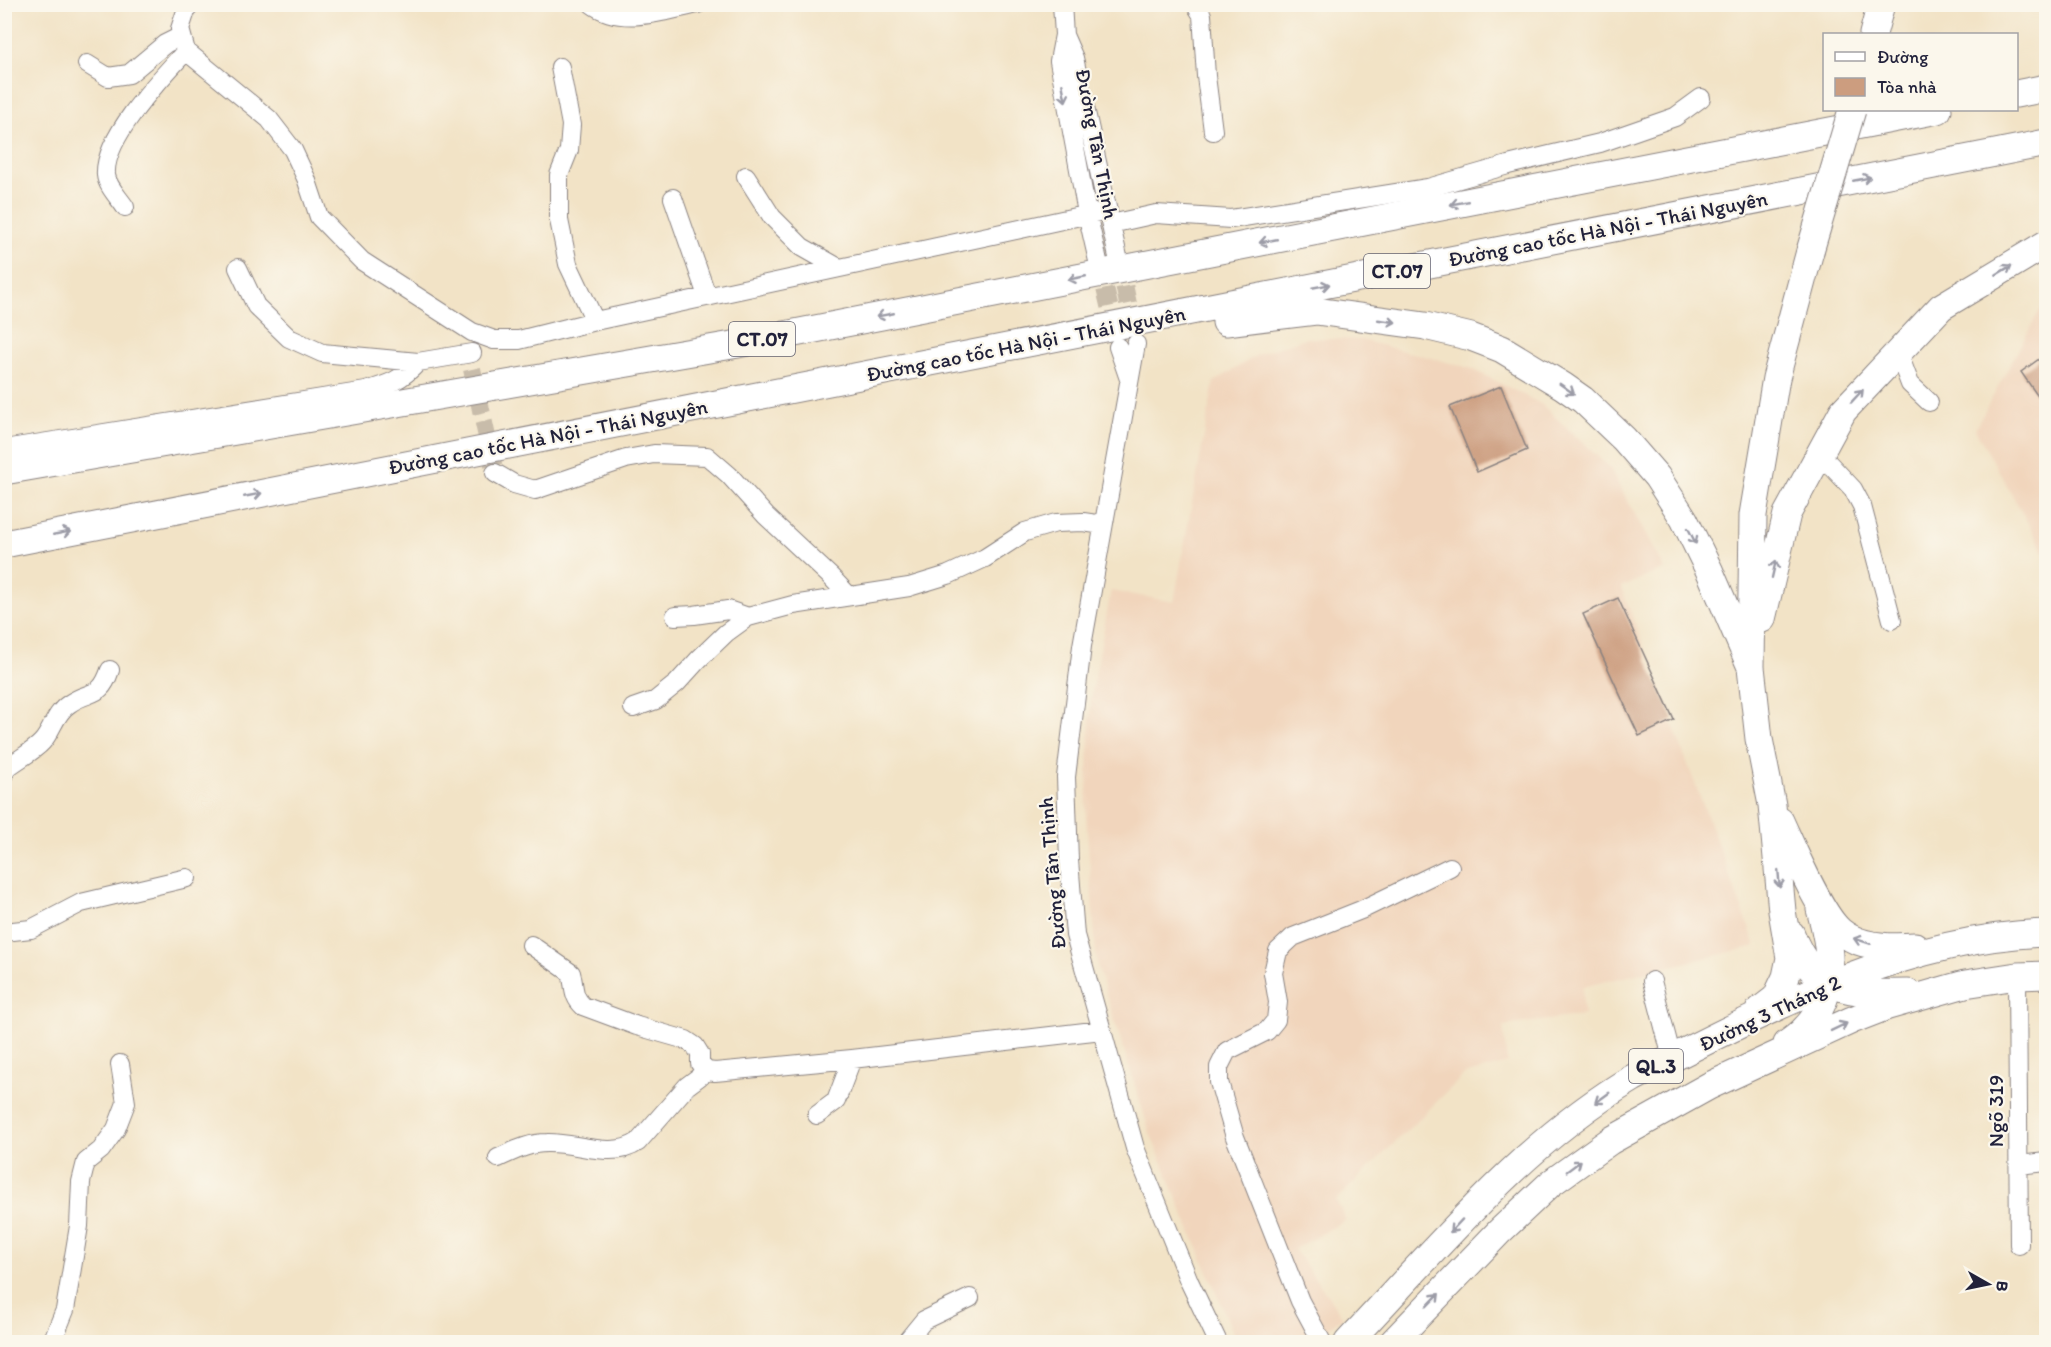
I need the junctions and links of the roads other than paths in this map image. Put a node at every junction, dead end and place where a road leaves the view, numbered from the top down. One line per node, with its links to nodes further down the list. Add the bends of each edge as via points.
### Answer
1 (191, 4): 9 (street, via 180,29)
2 (592, 4): 3 (street, via 602,12 629,16)
3 (698, 4)
4 (1062, 4): 8 (street, Đường Tân Thịnh)
5 (1195, 4): 20 (street, via 1202,15)
6 (1881, 4): 7 (highway)
7 (1873, 33)
8 (1064, 35): 26 (street, Đường Tân Thịnh, one-way to 26, via 1059,61); 27 (street, Đường Tân Thịnh, via 1074,58)
9 (183, 43): 10 (street, via 165,44 129,74 108,76); 25 (street, via 106,159 106,178); 35 (street, via 269,119 293,150 319,217 362,261)
10 (87, 64)
11 (560, 67): 34 (street, via 571,125 559,175 559,220 568,264)
12 (2046, 72): 13 (highway)
13 (2018, 78)
14 (2046, 88): 15 (highway)
15 (2018, 94)
16 (1701, 98): 27 (street, via 1675,117 1600,143 1428,188 1231,219 1156,214)
17 (1849, 111): 23 (highway, via 1762,128)
18 (1854, 111): 51 (highway, bridge, via 1776,378 1753,515)
19 (1933, 111): 23 (highway, CT.07)
20 (1213, 131)
21 (2046, 143): 39 (highway, Đường cao tốc Hà Nội - Thái Nguyên / CT.07, one-way to 21)
22 (746, 176): 32 (street, via 772,217 802,247)
23 (1517, 192): 43 (highway, CT.07, one-way to 43, via 738,344)
24 (673, 198): 33 (street)
25 (125, 207)
26 (1087, 213): 27 (street); 30 (street, Đường Tân Thịnh); 32 (street)
27 (1109, 217): 29 (street, Đường Tân Thịnh)
28 (2046, 244): 37 (highway, one-way to 28, via 1941,307)
29 (1118, 257)
30 (1098, 261)
31 (238, 267): 38 (street, via 256,306 289,338 322,353)
32 (839, 268): 33 (street)
33 (707, 296): 34 (street)
34 (595, 321): 35 (street, via 519,340 494,340)
35 (472, 332): 38 (street, via 472,361)
36 (1127, 345): 45 (street, Đường Tân Thịnh, via 1129,380)
37 (1898, 352): 40 (street, via 1910,384); 42 (highway, one-way to 37, via 1843,411)
38 (418, 362): 41 (street, via 391,383 366,391)
39 (748, 397): 46 (highway, Đường cao tốc Hà Nội - Thái Nguyên / CT.07, one-way to 39); 51 (highway, one-way to 51, via 991,367 1227,321 1316,311 1425,326 1471,337 1502,349 1583,400 1657,477 1684,519)
40 (1929, 402)
41 (4, 449)
42 (1820, 454): 50 (street, via 1853,489 1862,506); 51 (highway, one-way to 42, via 1787,514)
43 (4, 471)
44 (495, 473): 47 (street, via 513,484 535,489 626,459 654,454 707,456)
45 (1103, 525): 47 (street, via 1056,523 1025,532 948,575 909,587); 70 (street, Đường Tân Thịnh, via 1082,646 1066,777 1075,935)
46 (4, 544)
47 (849, 597): 49 (street, via 793,605)
48 (675, 616): 49 (street, via 728,610)
49 (748, 617): 53 (street, via 726,633 670,689 656,700)
50 (1892, 620)
51 (1751, 667): 55 (highway)
52 (110, 670): 54 (street, via 105,685 69,704 42,742)
53 (633, 708)
54 (4, 774)
55 (1772, 805): 58 (highway); 59 (highway, one-way to 59)
56 (1450, 867): 85 (street, via 1361,910 1293,937 1278,951 1273,973 1278,1002 1276,1020 1268,1031 1227,1051 1219,1067 1219,1082 1235,1137 1300,1301)
57 (187, 878): 60 (street, via 81,903 31,929)
58 (1817, 897): 62 (highway, one-way to 58, via 1906,947 1858,941 1839,931); 67 (highway, via 1826,932)
59 (1782, 911): 67 (highway, via 1804,963); 69 (highway, via 1790,958 1786,977 1776,998)
60 (4, 932)
61 (2046, 933): 62 (highway, Đường 3 Tháng 2 / QL.3)
62 (1961, 943): 67 (highway, Đường 3 Tháng 2 / QL.3)
63 (531, 945): 75 (street, via 572,973 574,993 583,1006 686,1040 695,1046)
64 (2046, 975): 65 (highway, Đường 3 Tháng 2 / QL.3)
65 (2017, 976): 68 (highway, Đường 3 Tháng 2 / QL.3); 79 (street, Ngõ 319)
66 (1652, 981): 71 (street)
67 (1829, 984): 68 (highway, via 1857,992); 69 (highway, Đường 3 Tháng 2 / QL.3); 74 (highway, via 1824,1002 1812,1020 1794,1039)
68 (1935, 993): 74 (highway, Đường 3 Tháng 2 / QL.3, one-way to 68, via 1852,1020)
69 (1741, 1024): 71 (highway, Đường 3 Tháng 2 / QL.3)
70 (1102, 1030): 72 (street); 84 (street, Đường Tân Thịnh, via 1135,1148)
71 (1672, 1058): 86 (highway, Đường 3 Tháng 2 / QL.3, one-way to 86, via 1613,1090 1549,1138 1460,1222)
72 (852, 1059): 75 (street); 76 (street, via 836,1101)
73 (120, 1064): 82 (street, via 126,1103 116,1129 101,1150 86,1162 69,1292)
74 (1757, 1064): 87 (highway, Đường 3 Tháng 2 / QL.3, one-way to 74, via 1551,1183 1610,1141)
75 (706, 1071): 77 (street, via 629,1149 548,1143 529,1145)
76 (817, 1115)
77 (498, 1158)
78 (2046, 1162): 79 (street)
79 (2019, 1165): 80 (street, Ngõ 319)
80 (2019, 1245)
81 (970, 1298): 83 (street, via 924,1320)
82 (52, 1342)
83 (906, 1342)
84 (1218, 1342)
85 (1322, 1342)
86 (1348, 1342)
87 (1393, 1342)

